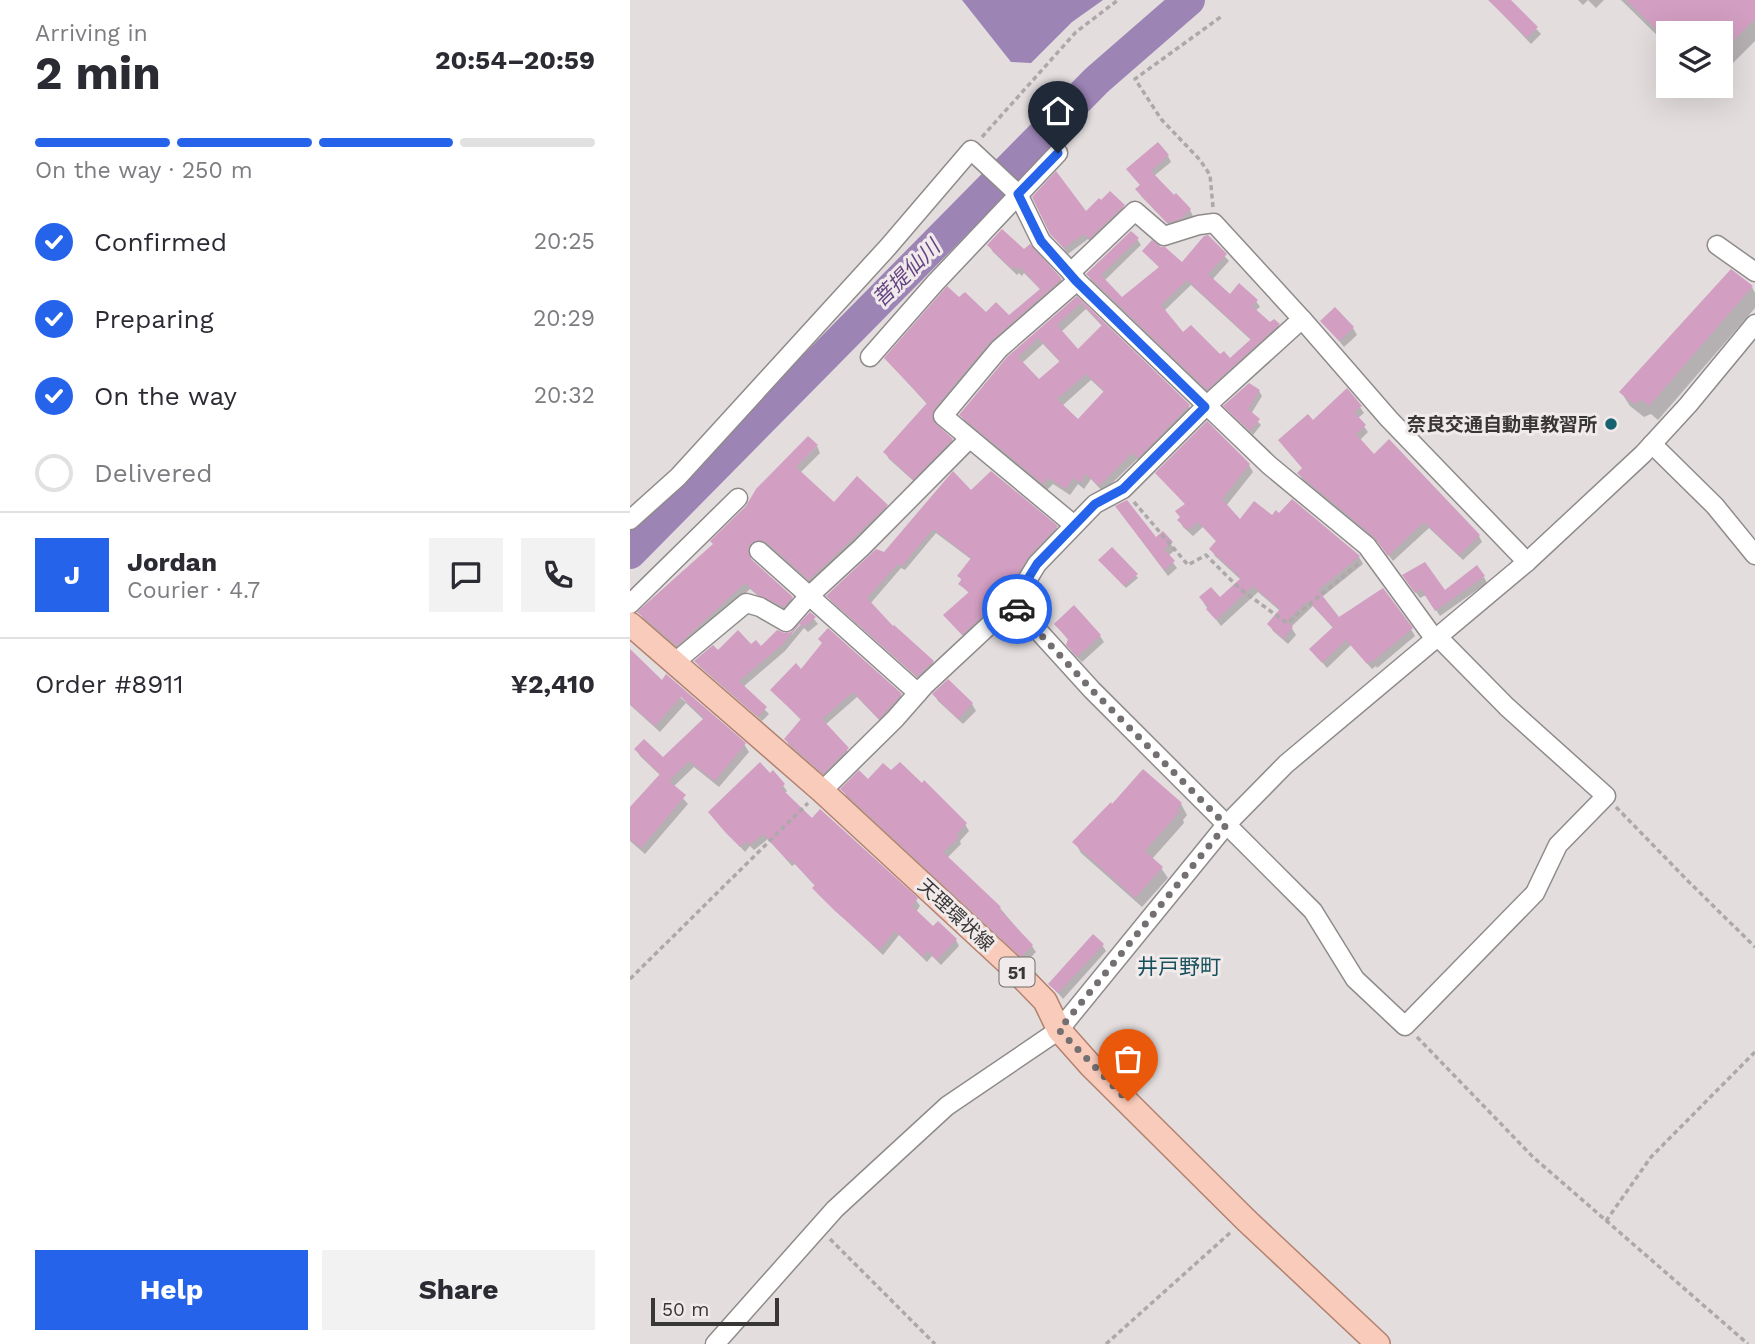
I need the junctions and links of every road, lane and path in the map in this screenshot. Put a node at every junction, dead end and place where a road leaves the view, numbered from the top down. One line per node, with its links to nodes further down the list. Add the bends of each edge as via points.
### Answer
1 (1118, 0): 3 (path, via 1076,32)
2 (1222, 16): 6 (path, via 1135,79 1161,119 1210,174)
3 (973, 152): 5 (street); 18 (street, via 687,467)
4 (1058, 153): 5 (street)
5 (1016, 192): 9 (street, via 1041,241); 12 (street)
6 (1214, 223): 9 (street, via 1164,236 1135,211); 10 (street)
7 (1717, 245): 8 (street)
8 (1755, 272)
9 (1074, 277): 13 (street); 14 (street, via 999,349 943,416)
10 (1303, 319): 13 (street); 23 (street, via 1389,419)
11 (1755, 324): 15 (street)
12 (870, 357)
13 (1205, 407): 16 (street); 21 (street)
14 (969, 439): 19 (street); 24 (street)
15 (1653, 444): 22 (street, via 1715,506); 23 (street)
16 (1123, 489): 19 (street, via 1095,504); 21 (path, via 1188,565 1206,555 1240,589 1287,623)
17 (738, 498): 26 (street)
18 (630, 520)
19 (1074, 525): 25 (street, via 1037,564)
20 (759, 551): 24 (street)
21 (1372, 552): 28 (street)
22 (1755, 555)
23 (1527, 562): 28 (street)
24 (808, 597): 29 (street, via 786,622 746,603); 30 (street)
25 (1013, 603): 30 (street); 33 (street)
26 (630, 604)
27 (630, 624): 29 (main road, 天理環状線 / 51)
28 (1435, 637): 32 (street); 33 (street, via 1286,764)
29 (675, 662): 31 (main road, 天理環状線 / 51)
30 (918, 693): 31 (street)
31 (822, 791): 35 (path); 37 (main road, 天理環状線 / 51, via 1045,1000)
32 (1606, 796): 34 (path); 36 (street, via 1558,845 1535,893)
33 (1226, 825): 36 (street, via 1313,911 1355,979); 37 (street)
34 (1755, 947)
35 (630, 979)
36 (1405, 1026): 40 (path, via 1533,1157)
37 (1059, 1030): 39 (main road, 天理環状線 / 51); 41 (street, via 947,1106)
38 (1755, 1052): 40 (path, via 1651,1157)
39 (1246, 1220): 44 (path); 45 (main road, 天理環状線 / 51)
40 (1606, 1221): 46 (path)
41 (819, 1227): 42 (street); 43 (path)
42 (715, 1344)
43 (935, 1344)
44 (1106, 1344)
45 (1378, 1344)
46 (1748, 1344)

